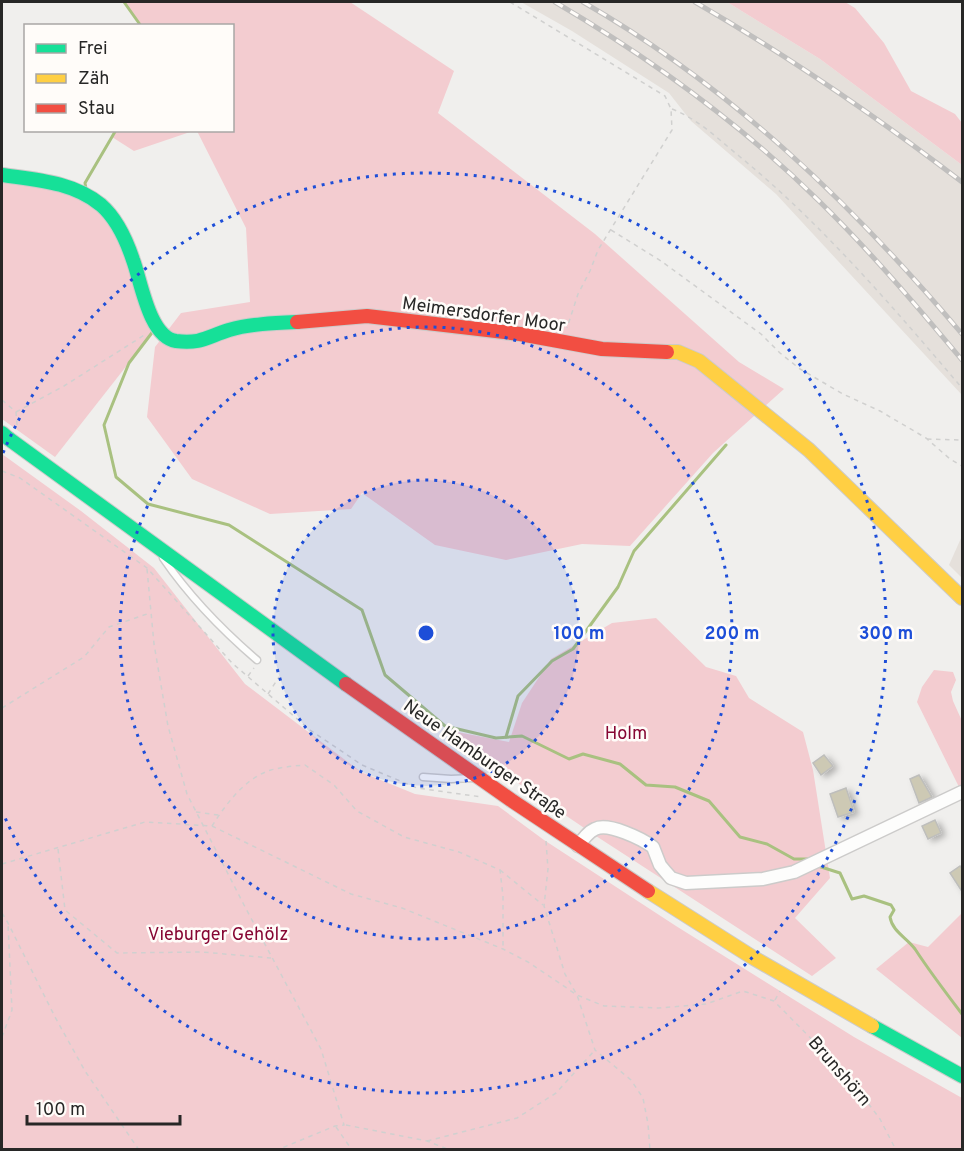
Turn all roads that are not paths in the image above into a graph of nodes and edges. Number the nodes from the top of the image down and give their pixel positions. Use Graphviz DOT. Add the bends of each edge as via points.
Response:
graph roads {
  1 [pos="2,175"];
  2 [pos="4,435"];
  3 [pos="154,545"];
  4 [pos="963,598"];
  5 [pos="258,661"];
  6 [pos="423,777"];
  7 [pos="478,778"];
  8 [pos="963,792"];
  9 [pos="578,846"];
  10 [pos="963,1076"];
  1 -- 4 [label="street, Meimersdorfer Moor" via="58,183 103,207 133,259 148,310 157,327 173,341 200,342 229,330 266,324 367,316 520,334 602,349 678,352 699,361 809,450"];
  2 -- 3 [label="street, Neue Hamburger Straße"];
  3 -- 5 [label="lane" via="179,582"];
  3 -- 7 [label="street, Neue Hamburger Straße"];
  6 -- 7 [label="lane"];
  7 -- 9 [label="street, Neue Hamburger Straße"];
  8 -- 9 [label="street" via="794,872 763,879 686,883 671,878 653,847 609,827 597,827"];
  9 -- 10 [label="street, Neue Hamburger Straße" via="795,982"];
}
